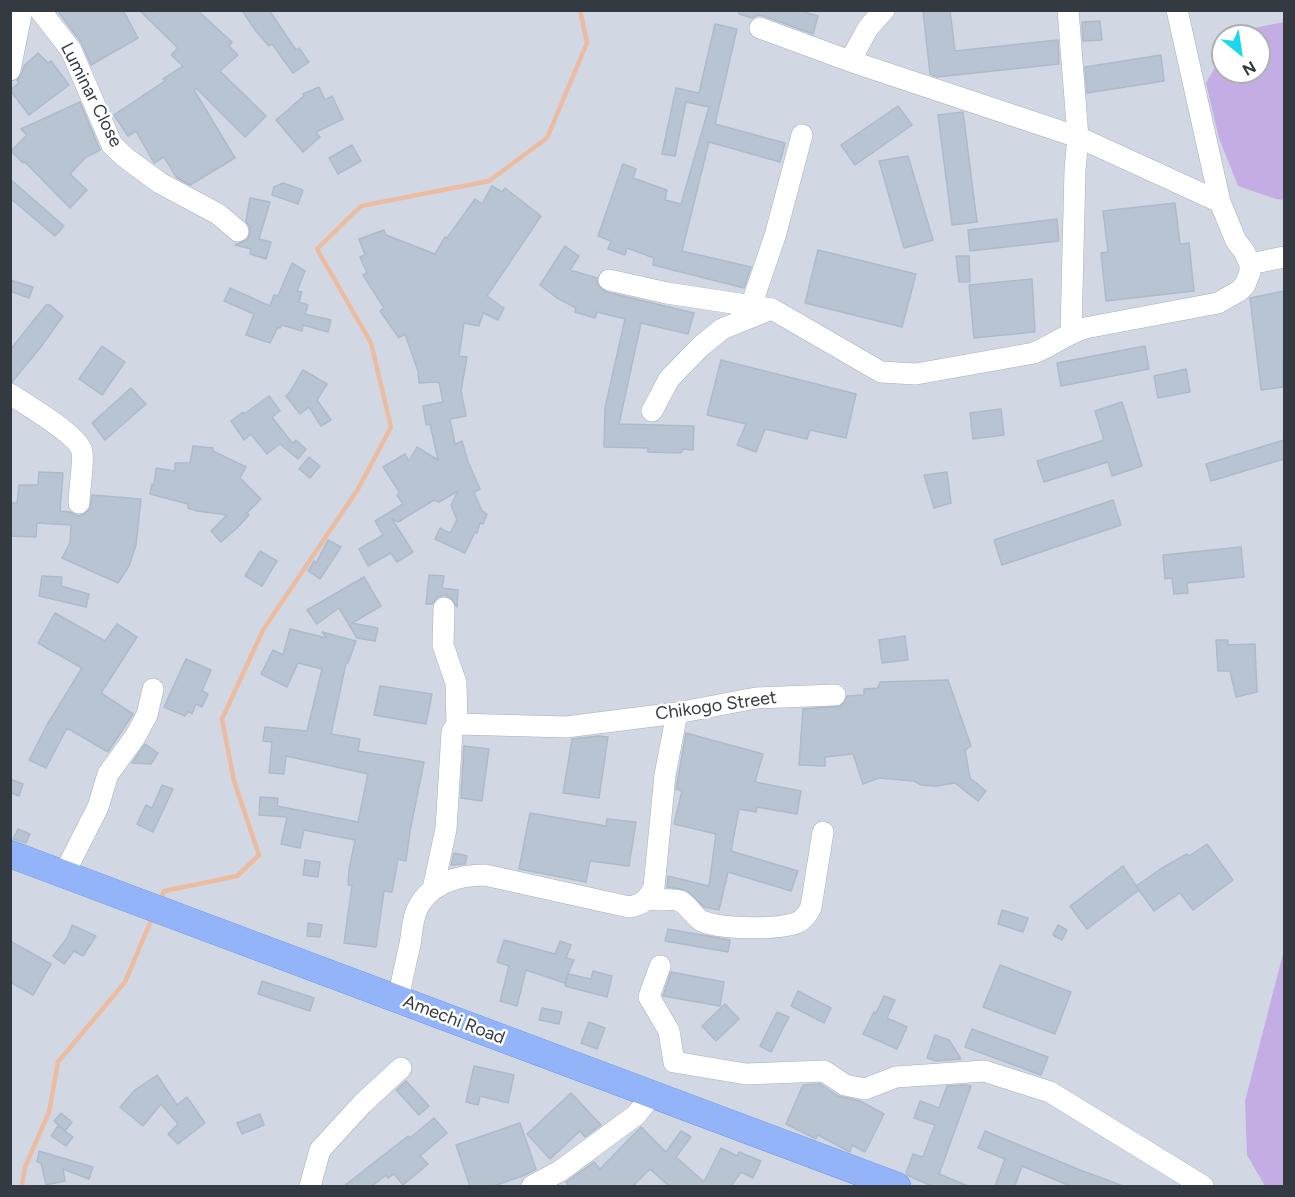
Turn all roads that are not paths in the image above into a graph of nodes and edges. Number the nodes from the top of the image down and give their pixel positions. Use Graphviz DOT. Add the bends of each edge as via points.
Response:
graph roads {
  1 [pos="22,10"];
  2 [pos="40,10"];
  3 [pos="884,10"];
  4 [pos="1068,10"];
  5 [pos="1177,10"];
  6 [pos="760,28"];
  7 [pos="850,61"];
  8 [pos="10,70"];
  9 [pos="802,135"];
  10 [pos="1078,137"];
  11 [pos="1220,202"];
  12 [pos="238,231"];
  13 [pos="1284,257"];
  14 [pos="1250,264"];
  15 [pos="609,280"];
  16 [pos="751,306"];
  17 [pos="772,309"];
  18 [pos="1071,332"];
  19 [pos="10,394"];
  20 [pos="652,411"];
  21 [pos="79,503"];
  22 [pos="444,608"];
  23 [pos="153,689"];
  24 [pos="835,695"];
  25 [pos="677,712"];
  26 [pos="457,724"];
  27 [pos="823,832"];
  28 [pos="10,854"];
  29 [pos="64,874"];
  30 [pos="433,889"];
  31 [pos="648,898"];
  32 [pos="660,966"];
  33 [pos="399,999"];
  34 [pos="401,1068"];
  35 [pos="652,1095"];
  36 [pos="310,1186"];
  37 [pos="532,1186"];
  38 [pos="897,1186"];
  39 [pos="1203,1186"];
  1 -- 8 [label="street"];
  2 -- 12 [label="street, Luminar Close" via="71,50 112,145 173,192 218,214"];
  3 -- 7 [label="street" via="868,28"];
  4 -- 10 [label="street"];
  5 -- 11 [label="street"];
  6 -- 7 [label="street"];
  7 -- 10 [label="street"];
  9 -- 16 [label="street"];
  10 -- 11 [label="street"];
  10 -- 18 [label="street"];
  11 -- 14 [label="street" via="1236,242"];
  13 -- 14 [label="street"];
  14 -- 18 [label="street" via="1245,285 1218,303"];
  15 -- 16 [label="street"];
  16 -- 17 [label="street"];
  17 -- 18 [label="street" via="881,372 907,375 1034,353"];
  17 -- 20 [label="street" via="722,329 700,347 669,379"];
  19 -- 21 [label="street" via="77,442 82,452"];
  22 -- 26 [label="street" via="443,645 456,683"];
  23 -- 29 [label="street" via="147,715 108,774 98,807"];
  24 -- 25 [label="street, Chikogo Street" via="756,698"];
  25 -- 26 [label="street, Chikogo Street" via="566,727"];
  25 -- 31 [label="street" via="665,775 654,887"];
  26 -- 30 [label="street" via="452,732 446,829"];
  27 -- 31 [label="street" via="811,906 808,914 797,922 720,926 697,919 682,902"];
  28 -- 29 [label="main road, Amechi Road"];
  29 -- 33 [label="main road, Amechi Road"];
  30 -- 31 [label="street" via="454,879 485,875 629,907"];
  30 -- 33 [label="street" via="421,902 414,919"];
  32 -- 39 [label="street" via="649,997 669,1030 674,1062 746,1074 824,1071 845,1085 866,1089 896,1077 984,1071 1050,1092"];
  33 -- 35 [label="main road, Amechi Road"];
  34 -- 36 [label="street" via="320,1150"];
  35 -- 37 [label="street" via="636,1115 560,1171"];
  35 -- 38 [label="main road, Amechi Road"];
}
